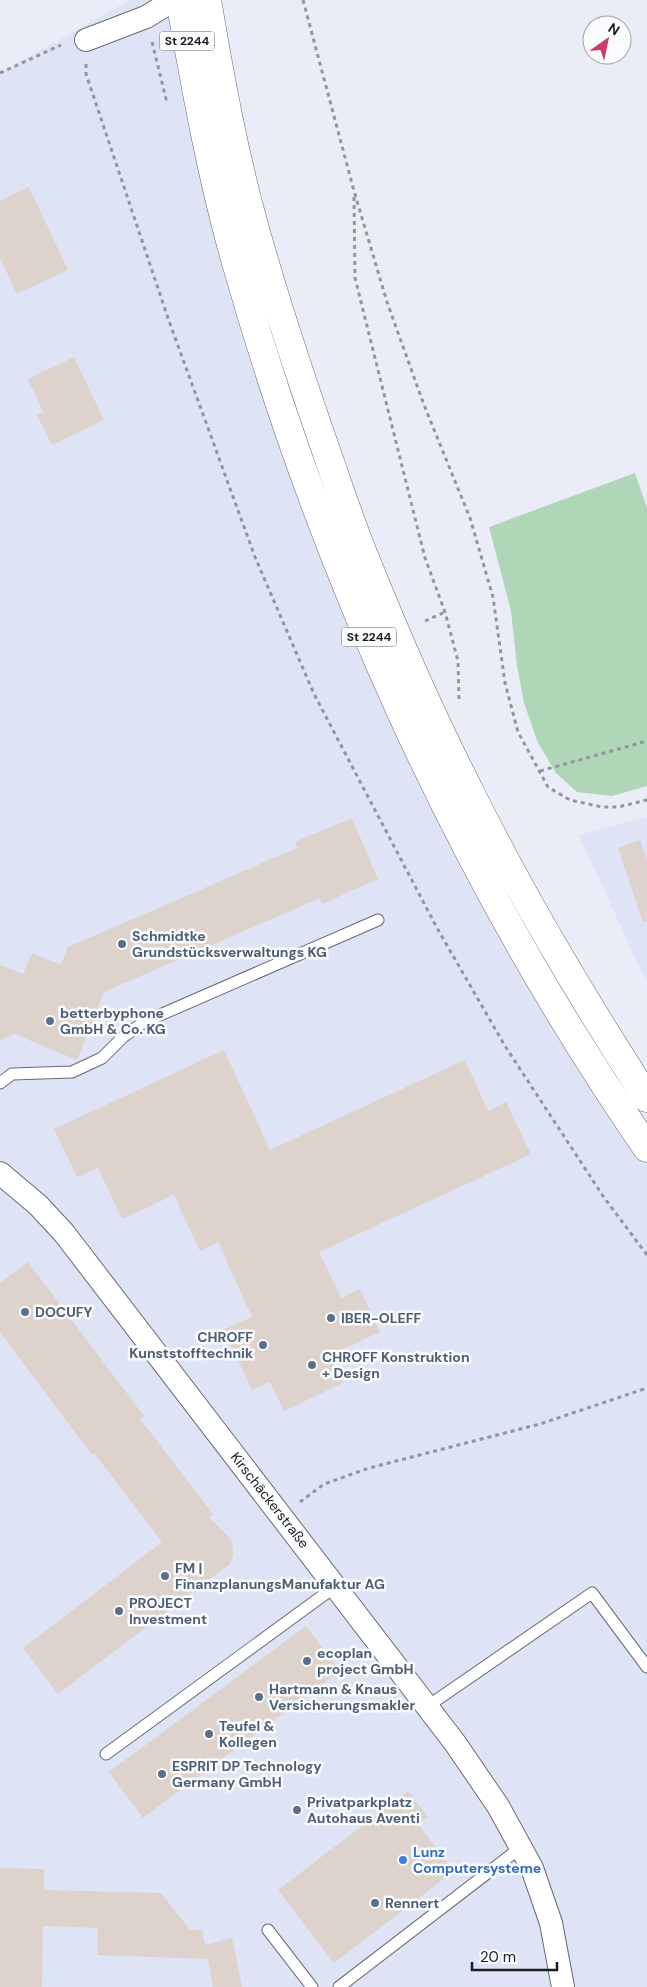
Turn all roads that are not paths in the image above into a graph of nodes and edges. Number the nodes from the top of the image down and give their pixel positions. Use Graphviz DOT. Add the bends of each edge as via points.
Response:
graph roads {
  1 [pos="174,0"];
  2 [pos="180,0"];
  3 [pos="207,0"];
  4 [pos="86,40"];
  5 [pos="378,920"];
  6 [pos="0,1083"];
  7 [pos="647,1098"];
  8 [pos="647,1148"];
  9 [pos="0,1173"];
  10 [pos="336,1586"];
  11 [pos="647,1667"];
  12 [pos="428,1706"];
  13 [pos="106,1754"];
  14 [pos="520,1848"];
  15 [pos="268,1930"];
  16 [pos="312,1987"];
  17 [pos="339,1987"];
  18 [pos="563,1987"];
  1 -- 4 [label="street" via="146,17"];
  2 -- 8 [label="main road, St 2244" via="194,82 233,251 285,420 344,579 450,814 586,1057"];
  3 -- 7 [label="main road, St 2244" via="235,150 258,238 304,390 366,561 481,815 562,962"];
  5 -- 6 [label="lane" via="144,1022 102,1058 72,1072 12,1074"];
  9 -- 10 [label="street, Kirschäckerstraße" via="38,1205 64,1233"];
  10 -- 12 [label="street, Kirschäckerstraße"];
  10 -- 13 [label="lane"];
  11 -- 12 [label="lane" via="592,1593"];
  12 -- 14 [label="street, Kirschäckerstraße" via="498,1806"];
  14 -- 17 [label="lane"];
  14 -- 18 [label="street, Kirschäckerstraße" via="532,1868 551,1923"];
  15 -- 16 [label="lane"];
}
